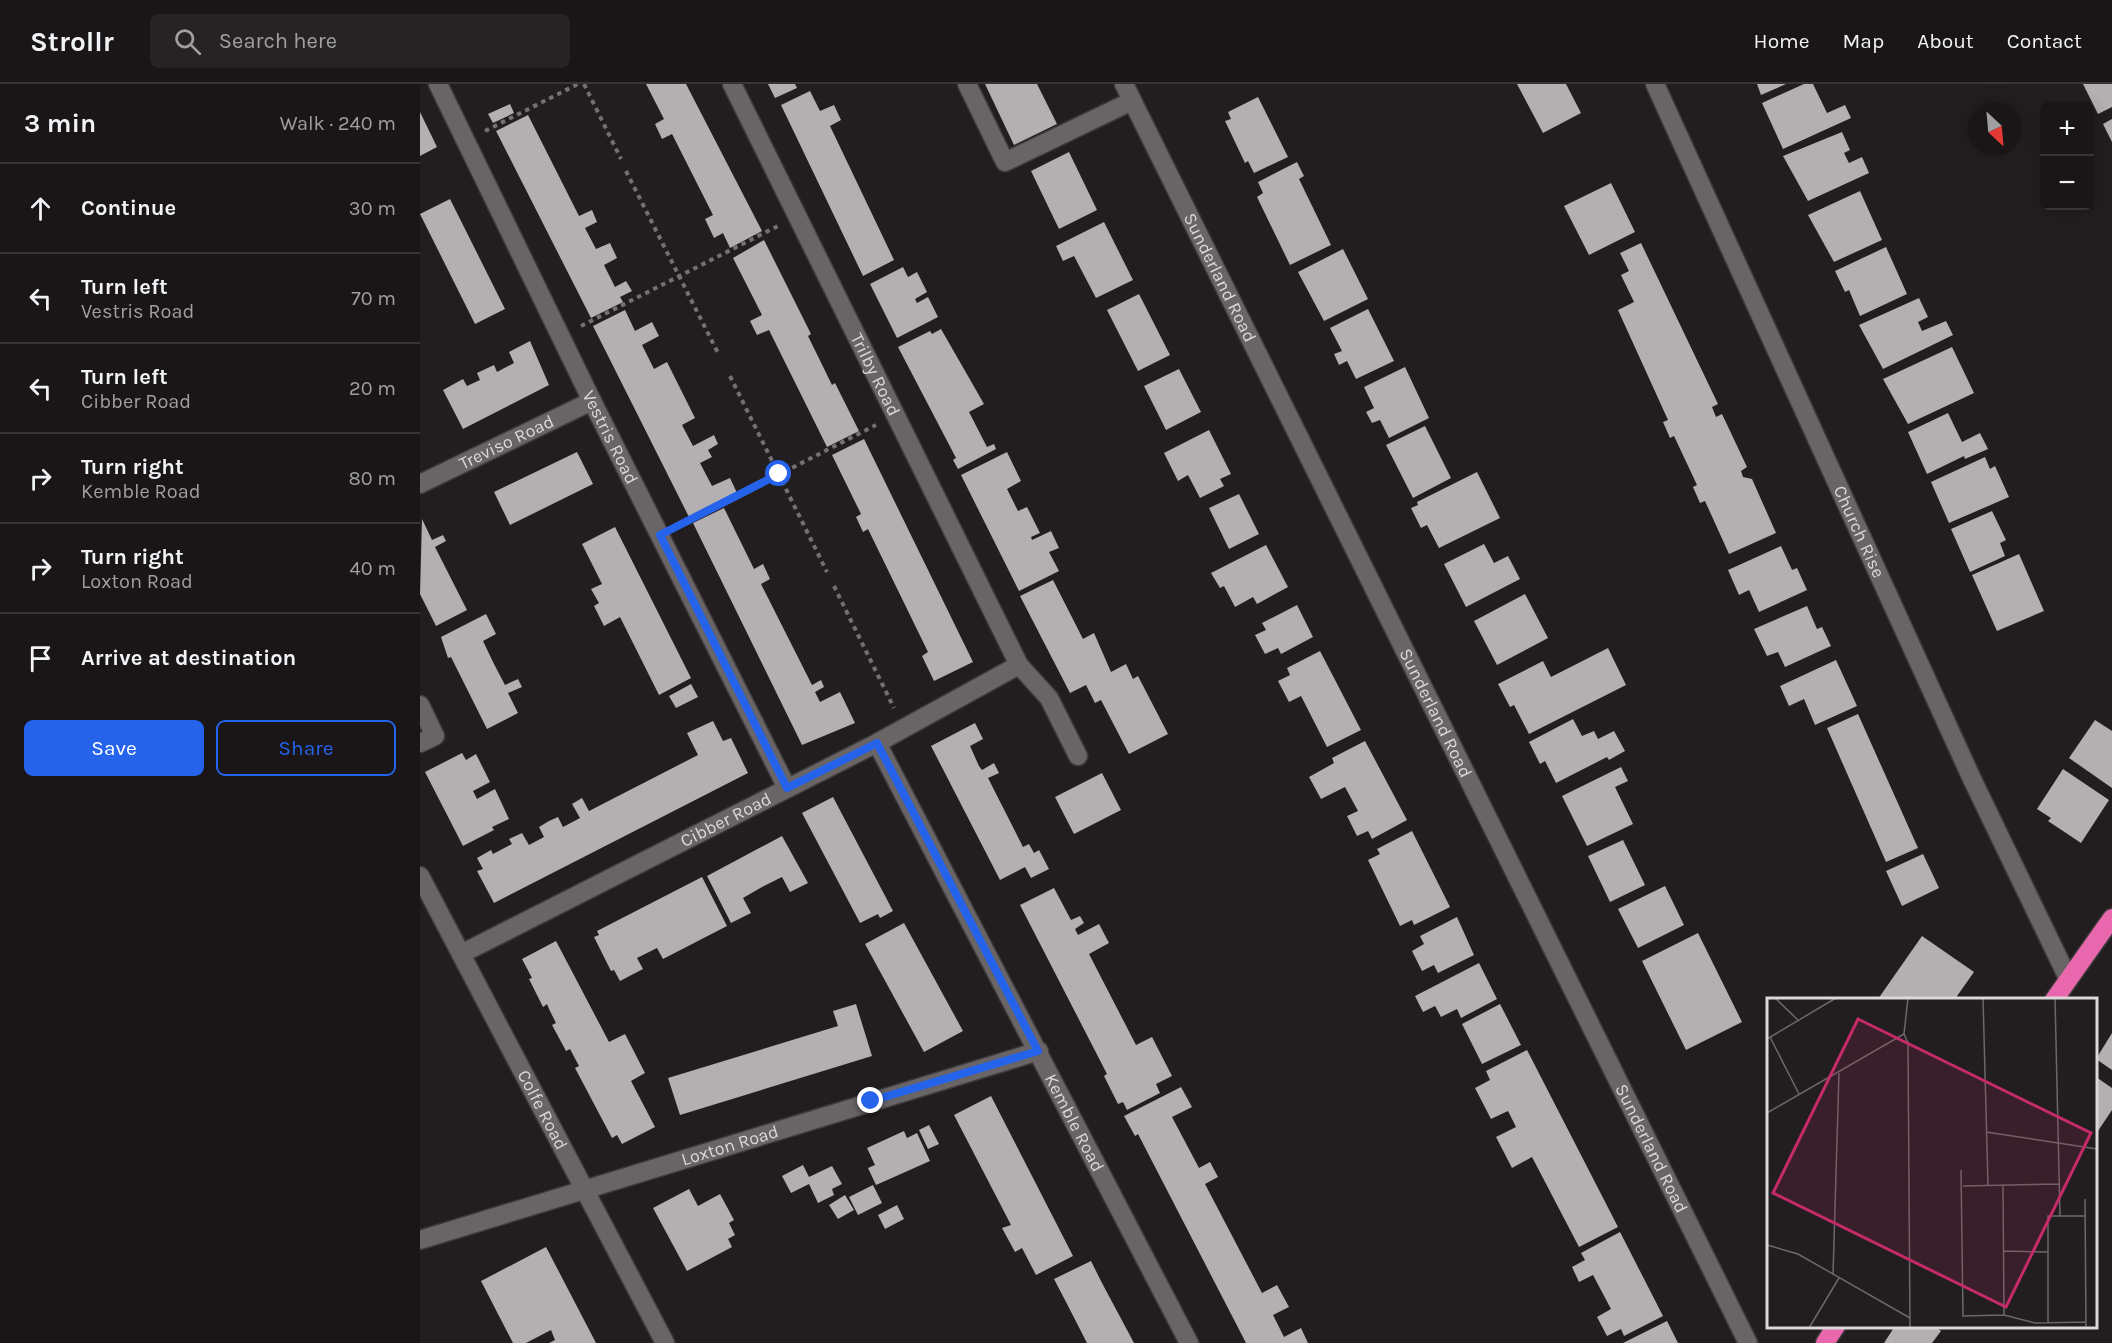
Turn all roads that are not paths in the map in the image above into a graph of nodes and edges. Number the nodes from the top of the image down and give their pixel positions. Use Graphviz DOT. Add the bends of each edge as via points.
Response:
graph roads {
  1 [pos="438,84"];
  2 [pos="732,84"];
  3 [pos="968,84"];
  4 [pos="1124,84"];
  5 [pos="1655,84"];
  6 [pos="1132,101"];
  7 [pos="592,401"];
  8 [pos="420,484"];
  9 [pos="1019,665"];
  10 [pos="420,705"];
  11 [pos="420,743"];
  12 [pos="877,743"];
  13 [pos="1078,756"];
  14 [pos="787,788"];
  15 [pos="420,876"];
  16 [pos="2112,918"];
  17 [pos="461,954"];
  18 [pos="2068,978"];
  19 [pos="2055,998"];
  20 [pos="1038,1051"];
  21 [pos="585,1189"];
  22 [pos="420,1240"];
  23 [pos="1835,1328"];
  24 [pos="665,1343"];
  25 [pos="1188,1343"];
  26 [pos="1748,1343"];
  27 [pos="1825,1343"];
  1 -- 7 [label="street, Vestris Road"];
  2 -- 9 [label="street, Trilby Road"];
  3 -- 6 [label="street" via="1005,162"];
  4 -- 6 [label="street, Sunderland Road"];
  5 -- 18 [label="street, Church Rise" via="1972,778"];
  6 -- 26 [label="street, Sunderland Road"];
  7 -- 8 [label="street, Treviso Road"];
  7 -- 14 [label="street, Vestris Road"];
  9 -- 12 [label="street, Cibber Road"];
  9 -- 13 [label="street, Trilby Road" via="1049,698"];
  10 -- 11 [label="street" via="435,736"];
  12 -- 14 [label="street, Cibber Road"];
  12 -- 20 [label="street, Kemble Road"];
  14 -- 17 [label="street, Cibber Road"];
  15 -- 17 [label="street, Colfe Road"];
  16 -- 18 [label="highway"];
  17 -- 21 [label="street, Colfe Road"];
  18 -- 19 [label="highway"];
  20 -- 21 [label="street, Loxton Road"];
  20 -- 25 [label="street, Kemble Road"];
  21 -- 22 [label="street, Loxton Road"];
  21 -- 24 [label="street, Colfe Road"];
  23 -- 27 [label="highway"];
}
